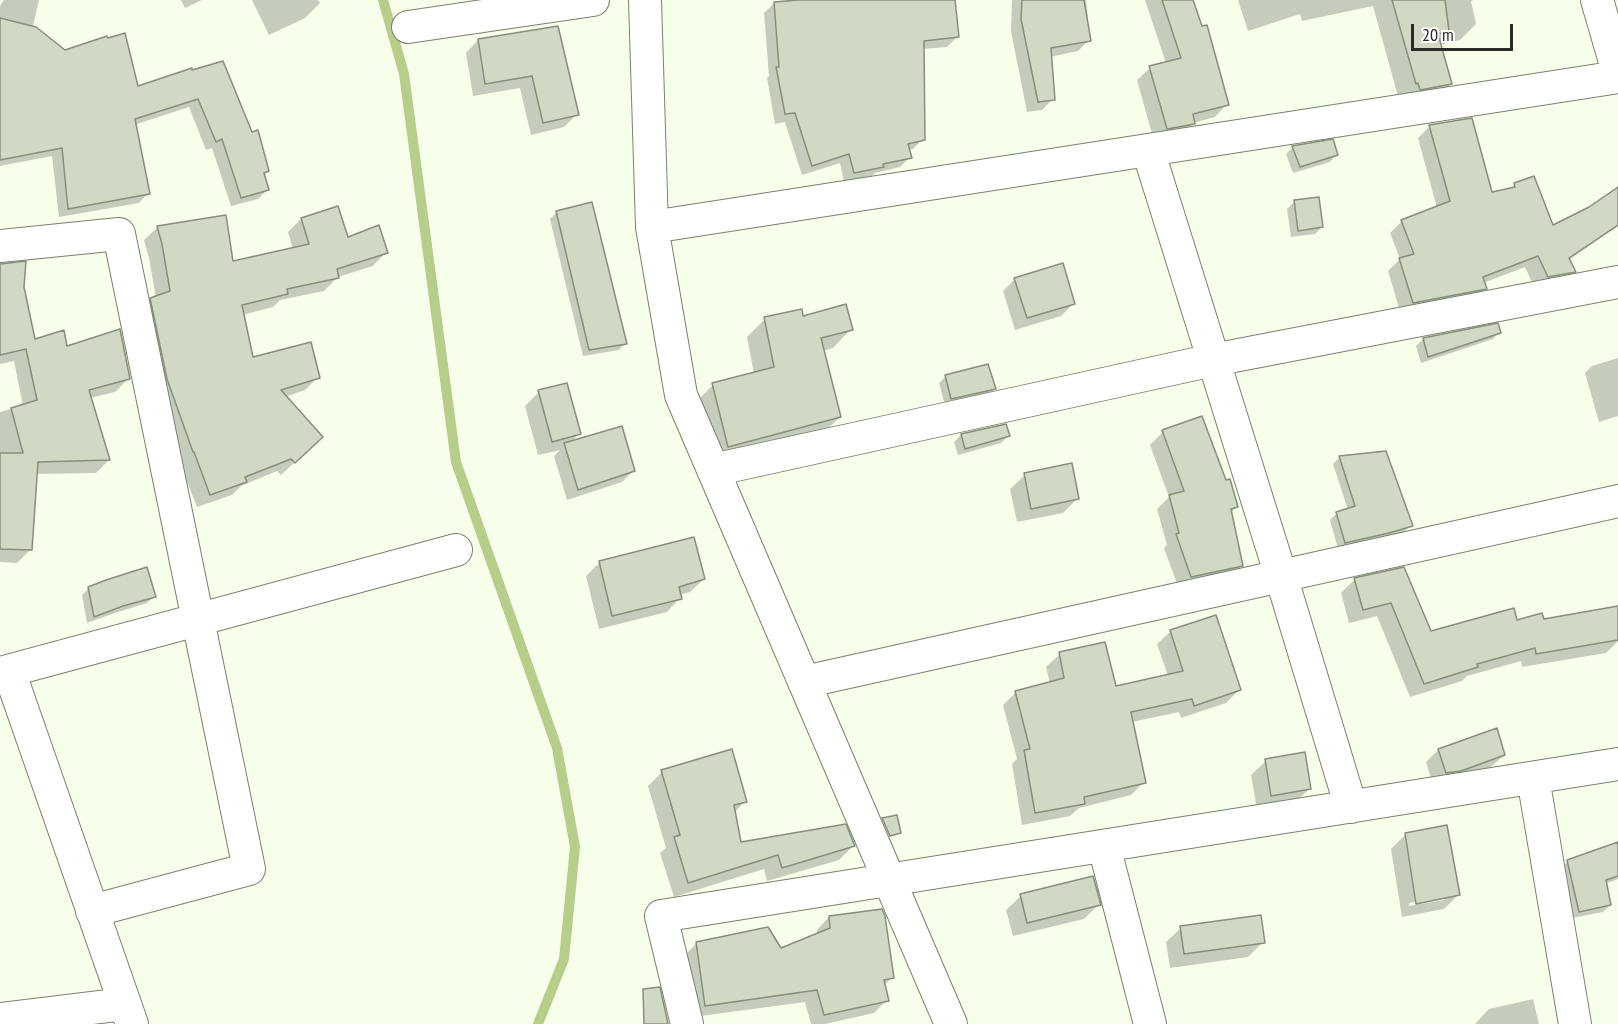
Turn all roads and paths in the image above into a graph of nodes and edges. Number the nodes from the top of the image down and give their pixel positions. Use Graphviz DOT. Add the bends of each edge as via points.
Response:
graph roads {
  1 [pos="593,0"];
  2 [pos="645,0"];
  3 [pos="1597,0"];
  4 [pos="408,27"];
  5 [pos="1618,72"];
  6 [pos="1618,77"];
  7 [pos="1148,150"];
  8 [pos="652,227"];
  9 [pos="0,246"];
  10 [pos="1618,282"];
  11 [pos="1213,360"];
  12 [pos="712,470"];
  13 [pos="1618,501"];
  14 [pos="456,550"];
  15 [pos="1281,576"];
  16 [pos="198,620"];
  17 [pos="4,672"];
  18 [pos="804,682"];
  19 [pos="1618,764"];
  20 [pos="1533,778"];
  21 [pos="1351,807"];
  22 [pos="1104,846"];
  23 [pos="889,880"];
  24 [pos="92,911"];
  25 [pos="128,1014"];
  26 [pos="0,1019"];
  27 [pos="687,1024"];
  28 [pos="951,1024"];
  29 [pos="1150,1024"];
  30 [pos="1575,1024"];
  1 -- 4 [label="street"];
  2 -- 8 [label="street"];
  3 -- 5 [label="street"];
  6 -- 7 [label="street"];
  7 -- 8 [label="street"];
  7 -- 11 [label="street"];
  8 -- 12 [label="street" via="681,395"];
  9 -- 16 [label="street" via="119,234"];
  10 -- 11 [label="street"];
  11 -- 12 [label="street"];
  11 -- 15 [label="street"];
  12 -- 18 [label="street"];
  13 -- 15 [label="street"];
  14 -- 16 [label="street"];
  15 -- 18 [label="street"];
  15 -- 21 [label="street"];
  16 -- 17 [label="street"];
  16 -- 24 [label="street" via="249,869"];
  17 -- 24 [label="street"];
  18 -- 23 [label="street"];
  19 -- 20 [label="street"];
  20 -- 21 [label="street"];
  20 -- 30 [label="street"];
  21 -- 22 [label="street"];
  22 -- 23 [label="street"];
  22 -- 29 [label="street"];
  23 -- 27 [label="street" via="661,916"];
  23 -- 28 [label="street"];
  24 -- 25 [label="street"];
  25 -- 26 [label="street"];
}
